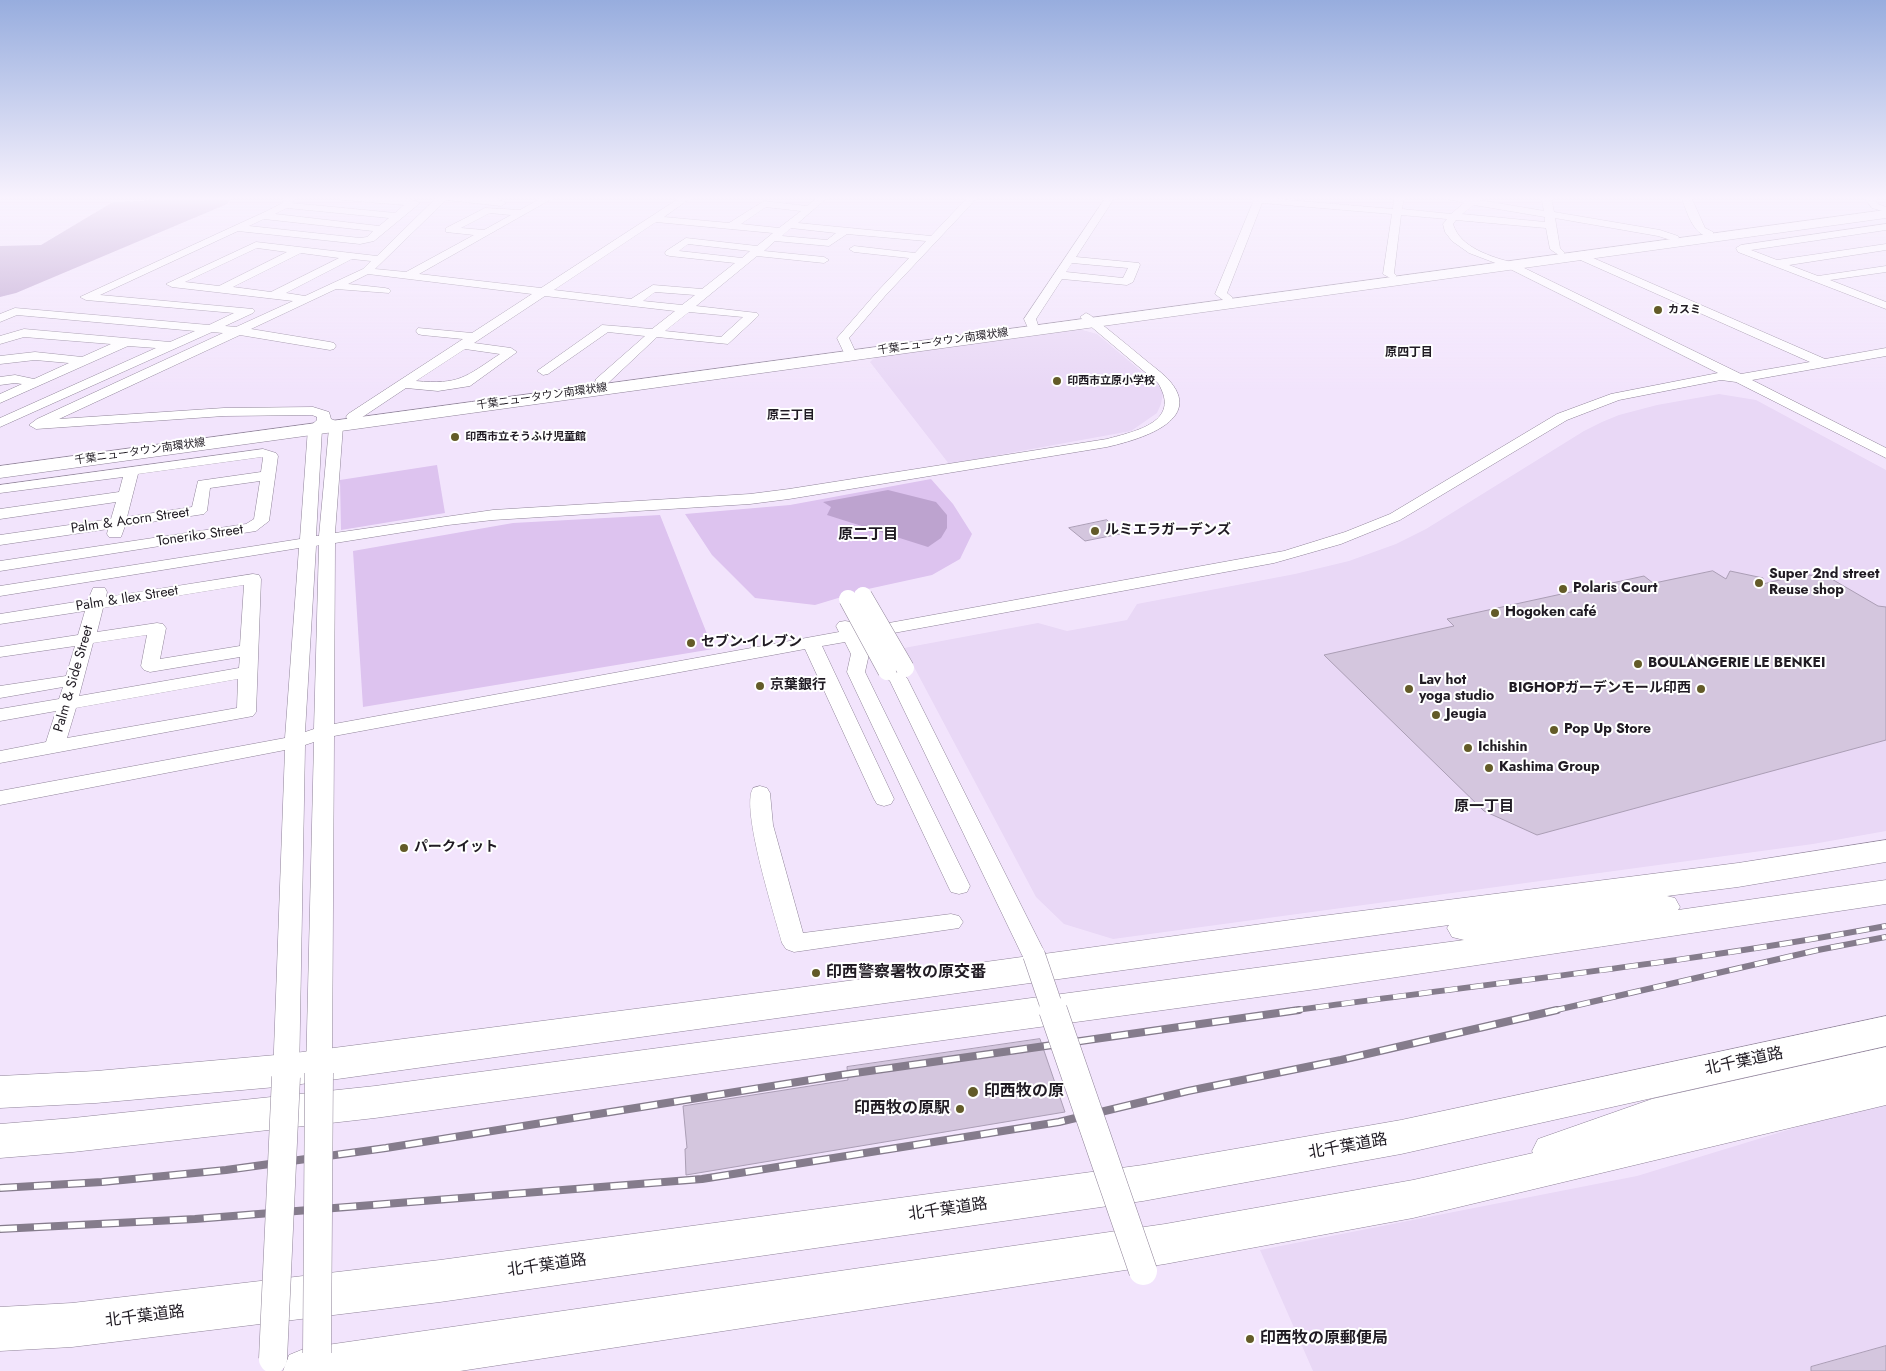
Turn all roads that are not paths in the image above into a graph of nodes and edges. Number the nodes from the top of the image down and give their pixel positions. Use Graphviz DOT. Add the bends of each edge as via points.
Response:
graph roads {
  1 [pos="165,261"];
  2 [pos="222,261"];
  3 [pos="277,261"];
  4 [pos="340,261"];
  5 [pos="376,261"];
  6 [pos="435,261"];
  7 [pos="588,261"];
  8 [pos="744,261"];
  9 [pos="913,261"];
  10 [pos="1068,261"];
  11 [pos="1080,261"];
  12 [pos="1235,261"];
  13 [pos="1390,261"];
  14 [pos="1494,261"];
  15 [pos="1521,261"];
  16 [pos="1537,261"];
  17 [pos="1591,261"];
  18 [pos="1771,261"];
  19 [pos="1789,261"];
  20 [pos="1776,263"];
  21 [pos="1502,265"];
  22 [pos="1886,269"];
  23 [pos="367,271"];
  24 [pos="1059,275"];
  25 [pos="408,276"];
  26 [pos="1392,276"];
  27 [pos="1817,279"];
  28 [pos="335,286"];
  29 [pos="219,290"];
  30 [pos="385,292"];
  31 [pos="541,292"];
  32 [pos="1886,292"];
  33 [pos="704,293"];
  34 [pos="272,296"];
  35 [pos="1860,296"];
  36 [pos="310,297"];
  37 [pos="339,298"];
  38 [pos="1227,298"];
  39 [pos="77,301"];
  40 [pos="633,303"];
  41 [pos="162,304"];
  42 [pos="1886,306"];
  43 [pos="686,308"];
  44 [pos="50,314"];
  45 [pos="0,318"];
  46 [pos="1089,319"];
  47 [pos="131,321"];
  48 [pos="1032,325"];
  49 [pos="213,328"];
  50 [pos="238,331"];
  51 [pos="422,331"];
  52 [pos="655,333"];
  53 [pos="473,337"];
  54 [pos="0,340"];
  55 [pos="126,342"];
  56 [pos="462,345"];
  57 [pos="174,346"];
  58 [pos="330,346"];
  59 [pos="849,352"];
  60 [pos="1886,352"];
  61 [pos="0,360"];
  62 [pos="84,362"];
  63 [pos="1824,363"];
  64 [pos="544,371"];
  65 [pos="1732,379"];
  66 [pos="0,380"];
  67 [pos="602,382"];
  68 [pos="35,383"];
  69 [pos="402,384"];
  70 [pos="0,399"];
  71 [pos="0,404"];
  72 [pos="33,409"];
  73 [pos="0,423"];
  74 [pos="332,423"];
  75 [pos="1886,454"];
  76 [pos="1886,462"];
  77 [pos="0,465"];
  78 [pos="132,471"];
  79 [pos="0,472"];
  80 [pos="268,475"];
  81 [pos="0,490"];
  82 [pos="125,496"];
  83 [pos="0,514"];
  84 [pos="118,523"];
  85 [pos="0,540"];
  86 [pos="317,542"];
  87 [pos="111,549"];
  88 [pos="0,566"];
  89 [pos="103,578"];
  90 [pos="0,591"];
  91 [pos="856,597"];
  92 [pos="96,603"];
  93 [pos="0,619"];
  94 [pos="850,636"];
  95 [pos="86,638"];
  96 [pos="813,648"];
  97 [pos="249,650"];
  98 [pos="0,652"];
  99 [pos="248,672"];
  100 [pos="74,680"];
  101 [pos="0,692"];
  102 [pos="67,703"];
  103 [pos="0,715"];
  104 [pos="324,737"];
  105 [pos="295,742"];
  106 [pos="55,747"];
  107 [pos="0,757"];
  108 [pos="760,793"];
  109 [pos="0,798"];
  110 [pos="884,799"];
  111 [pos="1886,851"];
  112 [pos="959,886"];
  113 [pos="1886,892"];
  114 [pos="1838,901"];
  115 [pos="951,922"];
  116 [pos="1298,932"];
  117 [pos="1886,1030"];
  118 [pos="1886,1062"];
  119 [pos="303,1071"];
  120 [pos="1886,1089"];
  121 [pos="0,1092"];
  122 [pos="0,1140"];
  123 [pos="1413,1199"];
  124 [pos="1143,1271"];
  125 [pos="0,1329"];
  126 [pos="300,1366"];
  1 -- 39 [label="street"];
  2 -- 29 [label="street" via="172,284"];
  3 -- 29 [label="street"];
  4 -- 34 [label="street"];
  5 -- 23 [label="street"];
  6 -- 25 [label="street"];
  7 -- 31 [label="street"];
  8 -- 33 [label="street"];
  9 -- 59 [label="street" via="843,338"];
  10 -- 24 [label="street"];
  11 -- 24 [label="street" via="1135,266 1127,282"];
  12 -- 38 [label="street" via="1222,294"];
  13 -- 26 [label="street" via="1388,274"];
  14 -- 21 [label="street"];
  15 -- 21 [label="main road, 千葉ニュータウン南環状線"];
  16 -- 21 [label="main road, 千葉ニュータウン南環状線"];
  17 -- 63 [label="street"];
  18 -- 20 [label="street"];
  19 -- 20 [label="street"];
  20 -- 27 [label="street"];
  21 -- 26 [label="main road, 千葉ニュータウン南環状線"];
  21 -- 46 [label="main road, 千葉ニュータウン南環状線"];
  21 -- 65 [label="street"];
  21 -- 65 [label="street"];
  22 -- 27 [label="street"];
  23 -- 25 [label="street"];
  23 -- 28 [label="street"];
  24 -- 48 [label="street" via="1030,318"];
  25 -- 31 [label="street"];
  26 -- 38 [label="main road, 千葉ニュータウン南環状線"];
  27 -- 35 [label="street"];
  28 -- 30 [label="street"];
  28 -- 36 [label="street"];
  29 -- 34 [label="street"];
  31 -- 40 [label="street"];
  31 -- 53 [label="street"];
  32 -- 35 [label="street"];
  33 -- 40 [label="street" via="653,288"];
  33 -- 43 [label="street"];
  34 -- 36 [label="street"];
  35 -- 42 [label="street"];
  36 -- 37 [label="street"];
  36 -- 50 [label="street"];
  38 -- 46 [label="main road, 千葉ニュータウン南環状線"];
  39 -- 41 [label="street"];
  39 -- 44 [label="street"];
  40 -- 43 [label="street"];
  41 -- 47 [label="street"];
  41 -- 49 [label="street" via="250,311"];
  43 -- 52 [label="street"];
  43 -- 52 [label="street" via="753,315 724,341"];
  44 -- 45 [label="street" via="15,311"];
  44 -- 47 [label="street"];
  46 -- 48 [label="main road, 千葉ニュータウン南環状線"];
  46 -- 59 [label="main road, 千葉ニュータウン南環状線"];
  46 -- 86 [label="street" via="1172,391 1171,412 1161,423 1139,435 1107,443 779,495 493,515"];
  47 -- 49 [label="street"];
  48 -- 59 [label="main road, 千葉ニュータウン南環状線"];
  49 -- 50 [label="street"];
  49 -- 57 [label="street"];
  50 -- 58 [label="street"];
  50 -- 74 [label="street" via="36,425 224,412 303,411 324,415"];
  51 -- 53 [label="street"];
  52 -- 64 [label="street" via="606,328"];
  52 -- 67 [label="street"];
  53 -- 56 [label="street"];
  54 -- 55 [label="street" via="24,333"];
  55 -- 57 [label="street"];
  55 -- 62 [label="street"];
  56 -- 69 [label="street"];
  56 -- 69 [label="street" via="511,352 465,383 438,387"];
  57 -- 72 [label="street"];
  59 -- 67 [label="main road, 千葉ニュータウン南環状線"];
  59 -- 74 [label="main road, 千葉ニュータウン南環状線"];
  60 -- 63 [label="street"];
  61 -- 62 [label="street" via="35,356"];
  62 -- 68 [label="street"];
  63 -- 65 [label="street"];
  65 -- 75 [label="street"];
  65 -- 76 [label="street"];
  65 -- 94 [label="street" via="1634,402 1574,422 1409,523 1331,553 1274,567"];
  66 -- 68 [label="street"];
  67 -- 74 [label="main road, 千葉ニュータウン南環状線"];
  68 -- 70 [label="street"];
  69 -- 74 [label="street"];
  71 -- 72 [label="street"];
  72 -- 73 [label="street"];
  74 -- 77 [label="main road, 千葉ニュータウン南環状線"];
  74 -- 79 [label="main road, 千葉ニュータウン南環状線"];
  74 -- 86 [label="street"];
  78 -- 80 [label="street, Toneriko Street" via="263,454 271,456"];
  78 -- 81 [label="street"];
  78 -- 82 [label="street, Palm & Side Street"];
  80 -- 84 [label="street, Palm & Acorn Street" via="203,484 198,511"];
  80 -- 87 [label="street, Toneriko Street" via="261,521 250,528"];
  82 -- 83 [label="street, Palm & Acorn Street"];
  82 -- 84 [label="street, Palm & Side Street"];
  84 -- 85 [label="street, Palm & Acorn Street"];
  84 -- 87 [label="street, Palm & Side Street"];
  86 -- 89 [label="street"];
  86 -- 104 [label="street"];
  86 -- 105 [label="street"];
  87 -- 88 [label="street, Toneriko Street"];
  87 -- 89 [label="street, Palm & Side Street"];
  89 -- 90 [label="street"];
  89 -- 92 [label="street, Palm & Side Street"];
  91 -- 124 [label="street, bridge" via="897,672 1034,955"];
  92 -- 93 [label="street, Palm & Ilex Street"];
  92 -- 95 [label="street, Palm & Side Street"];
  92 -- 97 [label="street, Palm & Ilex Street" via="254,579"];
  94 -- 96 [label="street"];
  94 -- 112 [label="street" via="860,654 856,672"];
  95 -- 97 [label="street" via="158,628 150,666"];
  95 -- 98 [label="street"];
  95 -- 100 [label="street, Palm & Side Street"];
  96 -- 104 [label="street"];
  96 -- 110 [label="street"];
  97 -- 99 [label="street"];
  99 -- 102 [label="street"];
  99 -- 106 [label="street" via="246,712"];
  100 -- 101 [label="street"];
  100 -- 102 [label="street, Palm & Side Street"];
  102 -- 103 [label="street"];
  102 -- 106 [label="street, Palm & Side Street"];
  104 -- 105 [label="street"];
  104 -- 119 [label="street"];
  105 -- 109 [label="street"];
  105 -- 119 [label="street"];
  106 -- 107 [label="street"];
  108 -- 115 [label="street" via="762,824 794,943"];
  111 -- 116 [label="highway" via="1738,875"];
  113 -- 114 [label="highway"];
  114 -- 116 [label="highway" via="1756,897 1504,925 1362,936"];
  114 -- 122 [label="highway" via="395,1100 73,1136"];
  116 -- 119 [label="highway"];
  117 -- 125 [label="highway, 北千葉道路" via="1401,1137 1143,1183 431,1282 72,1325"];
  118 -- 123 [label="highway" via="1652,1116"];
  119 -- 121 [label="highway"];
  119 -- 126 [label="street, bridge"];
  119 -- 126 [label="street, bridge"];
  120 -- 123 [label="highway"];
  123 -- 126 [label="highway" via="1165,1244"];
}
